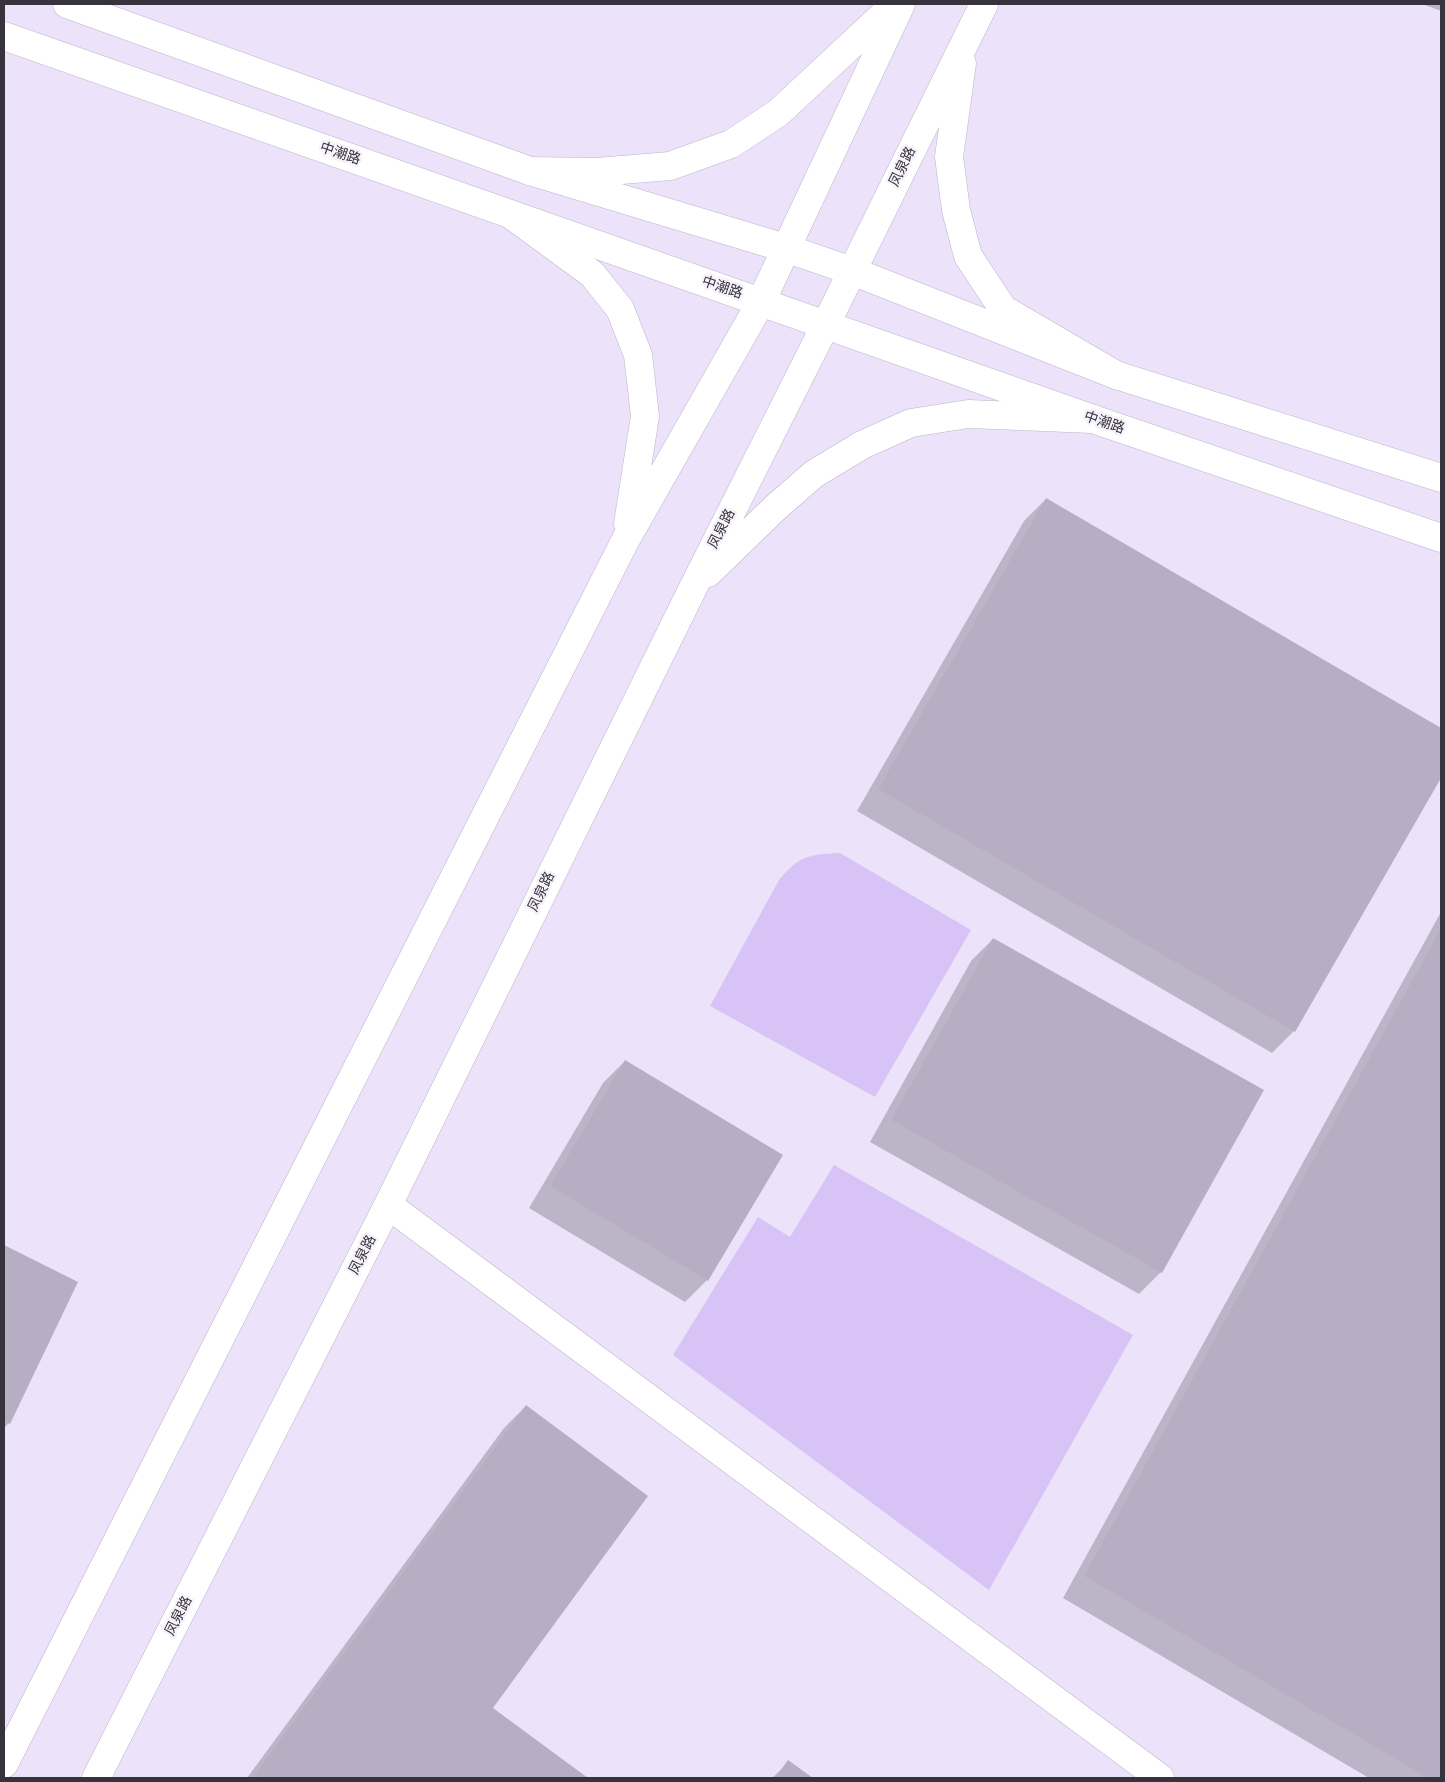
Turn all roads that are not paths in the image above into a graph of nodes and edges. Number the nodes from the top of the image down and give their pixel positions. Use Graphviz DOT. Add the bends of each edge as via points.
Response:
graph roads {
  1 [pos="67,4"];
  2 [pos="895,4"];
  3 [pos="901,4"];
  4 [pos="984,4"];
  5 [pos="4,36"];
  6 [pos="966,38"];
  7 [pos="530,171"];
  8 [pos="510,214"];
  9 [pos="785,248"];
  10 [pos="852,271"];
  11 [pos="760,302"];
  12 [pos="826,324"];
  13 [pos="1116,375"];
  14 [pos="1093,419"];
  15 [pos="1441,478"];
  16 [pos="1441,538"];
  17 [pos="626,539"];
  18 [pos="693,588"];
  19 [pos="388,1205"];
  20 [pos="4,1764"];
  21 [pos="96,1778"];
  22 [pos="1160,1778"];
  1 -- 7 [label="main road"];
  2 -- 7 [label="main road" via="778,113 731,144 670,166 597,172"];
  3 -- 9 [label="main road"];
  4 -- 6 [label="main road, 凤泉路"];
  5 -- 8 [label="main road, 中潮路"];
  6 -- 10 [label="main road, 凤泉路"];
  6 -- 13 [label="main road" via="949,157 956,210 968,256 1003,309"];
  7 -- 9 [label="main road"];
  8 -- 11 [label="main road, 中潮路"];
  8 -- 17 [label="main road" via="592,274 620,309 638,355 645,416"];
  9 -- 10 [label="main road"];
  9 -- 11 [label="main road"];
  10 -- 12 [label="main road, 凤泉路"];
  10 -- 13 [label="main road"];
  11 -- 12 [label="main road, 中潮路"];
  11 -- 17 [label="main road"];
  12 -- 14 [label="main road, 中潮路"];
  12 -- 18 [label="main road, 凤泉路"];
  13 -- 15 [label="main road"];
  14 -- 16 [label="main road, 中潮路"];
  14 -- 18 [label="main road" via="968,414 911,423 862,445 814,474 774,508"];
  17 -- 20 [label="main road"];
  18 -- 19 [label="main road, 凤泉路"];
  19 -- 21 [label="main road, 凤泉路"];
  19 -- 22 [label="main road"];
}
